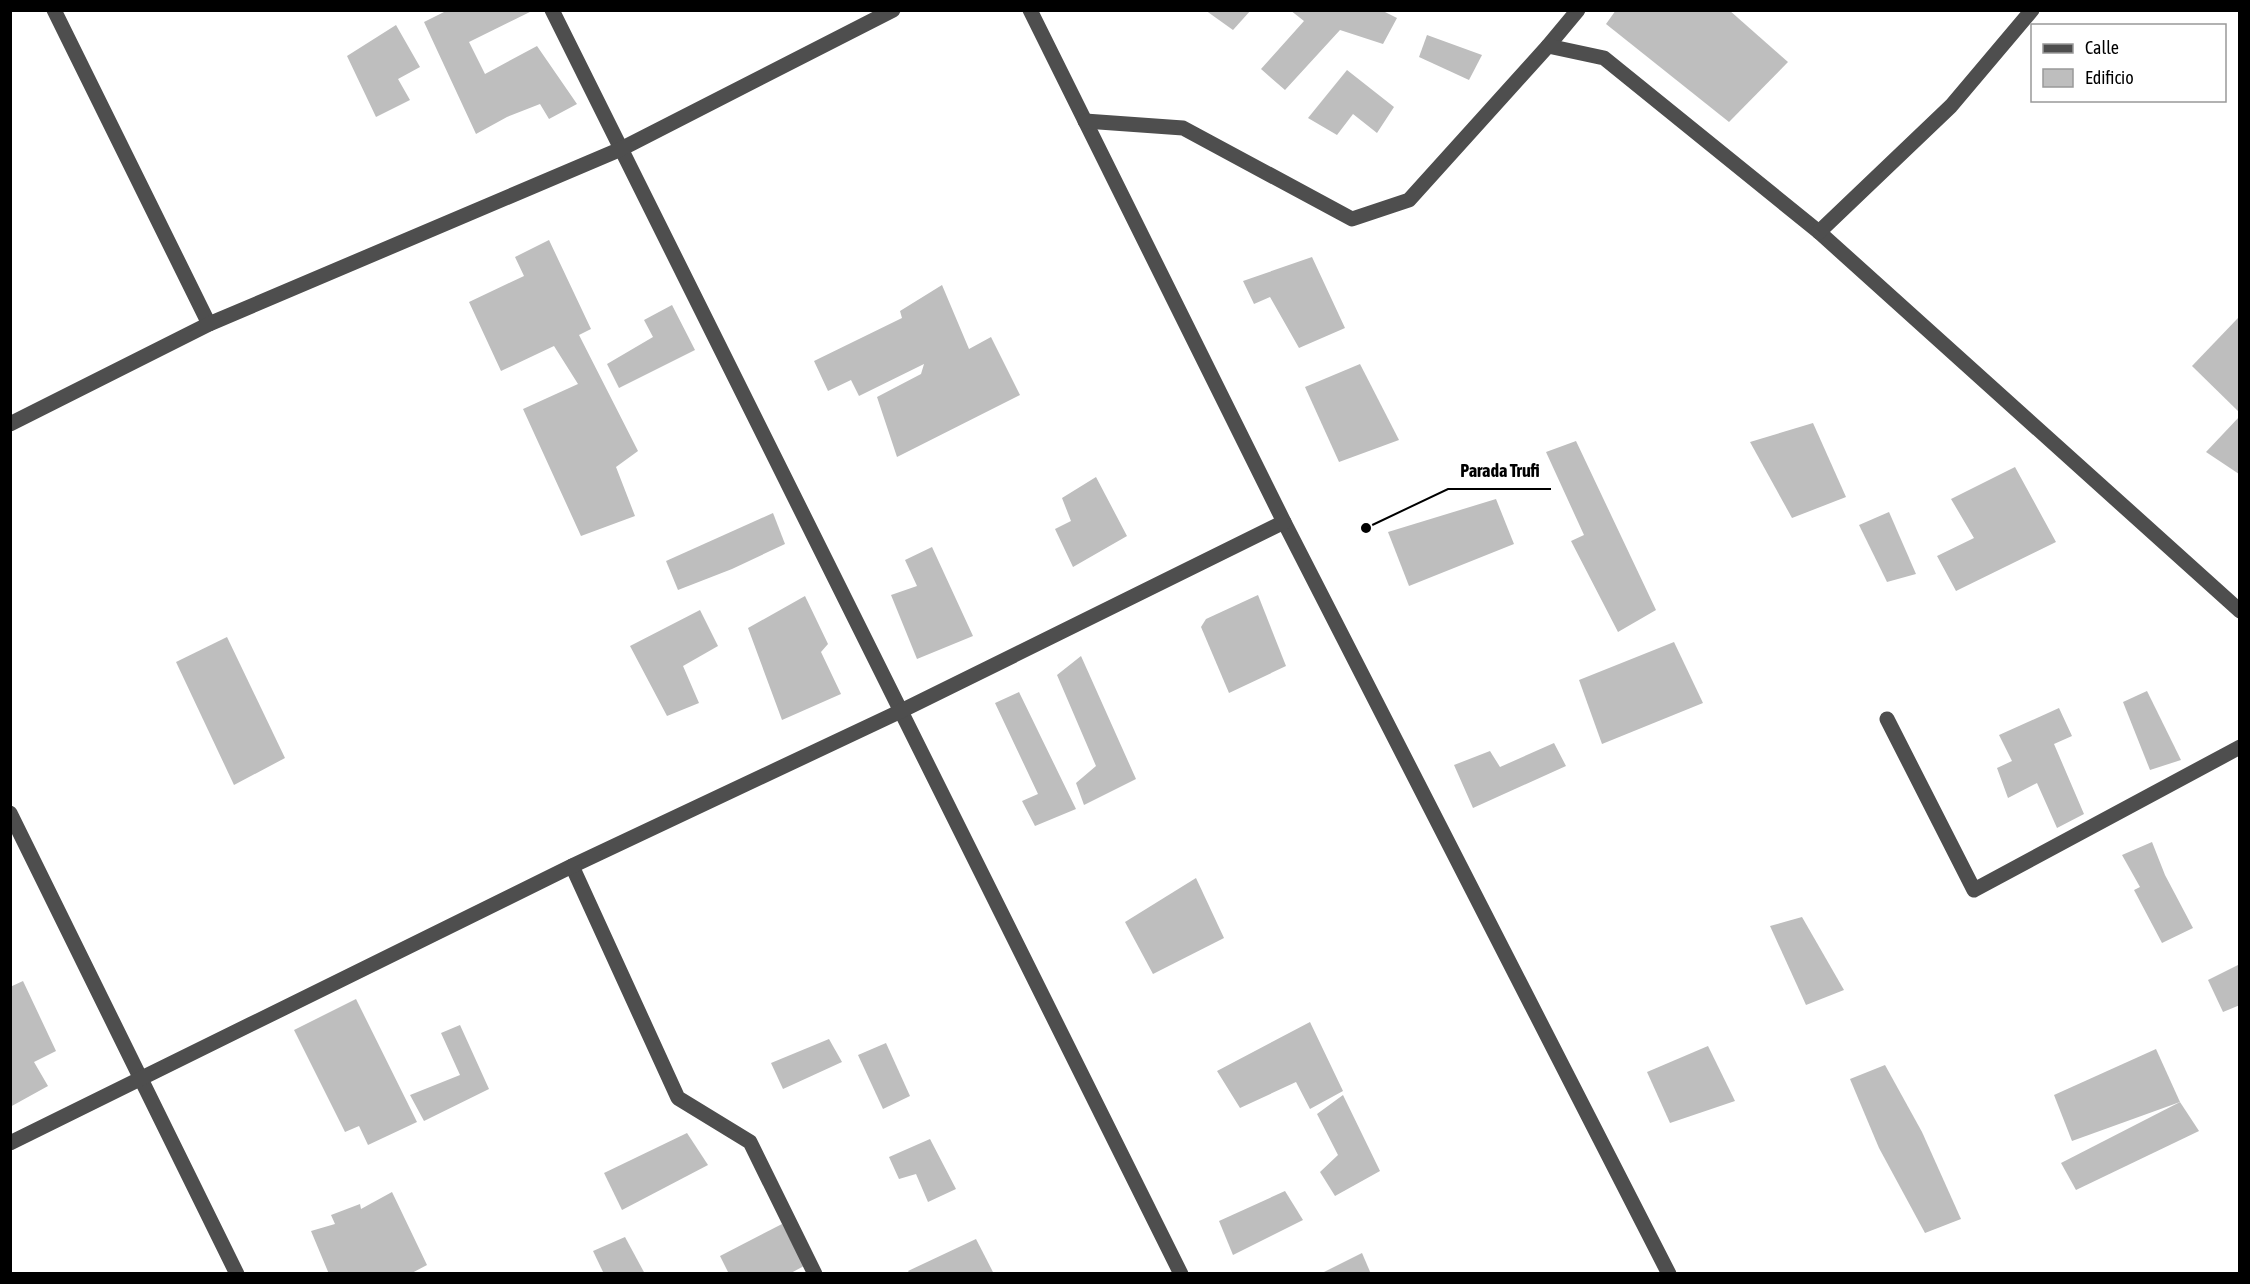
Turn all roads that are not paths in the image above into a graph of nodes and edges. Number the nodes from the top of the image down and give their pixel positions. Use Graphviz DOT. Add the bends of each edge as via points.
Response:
graph roads {
  1 [pos="54,10"];
  2 [pos="552,10"];
  3 [pos="893,10"];
  4 [pos="1030,10"];
  5 [pos="1578,10"];
  6 [pos="2032,10"];
  7 [pos="1548,46"];
  8 [pos="1086,121"];
  9 [pos="621,149"];
  10 [pos="1819,232"];
  11 [pos="208,324"];
  12 [pos="10,424"];
  13 [pos="1284,522"];
  14 [pos="2240,611"];
  15 [pos="901,711"];
  16 [pos="1887,719"];
  17 [pos="2240,747"];
  18 [pos="10,813"];
  19 [pos="572,866"];
  20 [pos="142,1081"];
  21 [pos="10,1143"];
  22 [pos="237,1274"];
  23 [pos="815,1274"];
  24 [pos="1181,1274"];
  25 [pos="1669,1274"];
  1 -- 11 [label="street"];
  2 -- 9 [label="street"];
  3 -- 9 [label="street"];
  4 -- 8 [label="street"];
  5 -- 7 [label="street"];
  6 -- 10 [label="street" via="1951,106"];
  7 -- 8 [label="street" via="1409,200 1352,219 1183,128"];
  7 -- 10 [label="street" via="1604,58"];
  8 -- 13 [label="street"];
  9 -- 11 [label="street"];
  9 -- 15 [label="street"];
  10 -- 14 [label="street"];
  11 -- 12 [label="street"];
  13 -- 15 [label="street"];
  13 -- 25 [label="street"];
  15 -- 19 [label="street"];
  15 -- 24 [label="street"];
  16 -- 17 [label="street" via="1974,890"];
  18 -- 20 [label="street"];
  19 -- 20 [label="street"];
  19 -- 23 [label="street" via="678,1098 750,1142"];
  20 -- 21 [label="street"];
  20 -- 22 [label="street"];
}
